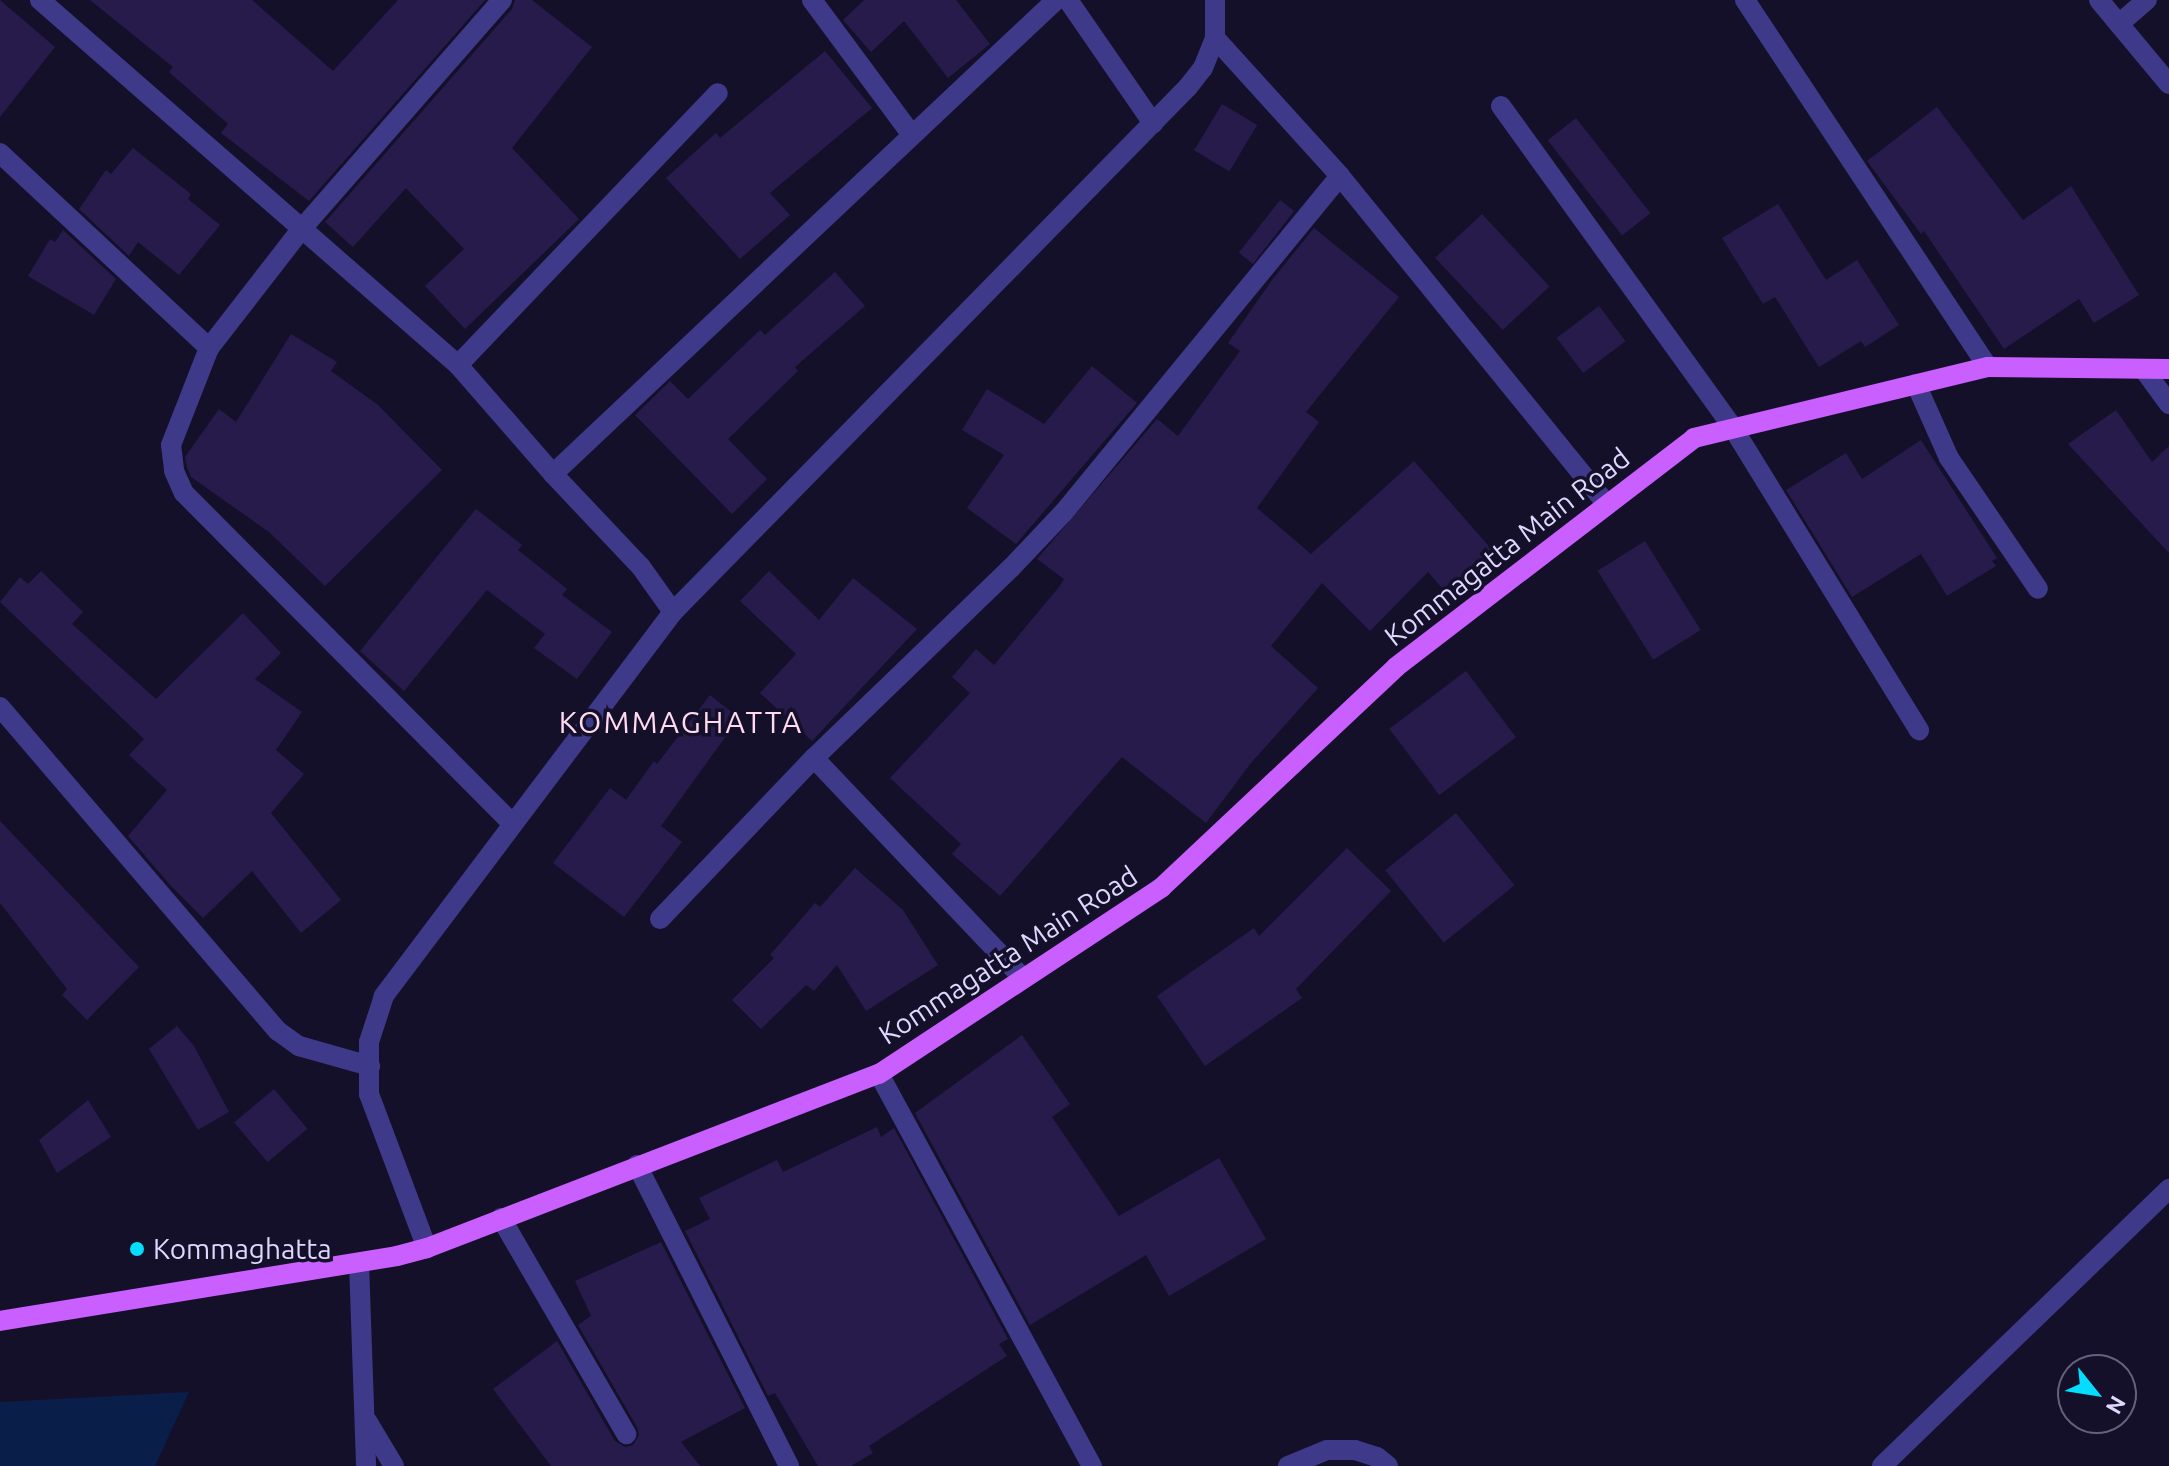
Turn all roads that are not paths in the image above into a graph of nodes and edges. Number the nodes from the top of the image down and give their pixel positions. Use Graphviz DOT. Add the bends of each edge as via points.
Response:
graph roads {
  1 [pos="40,0"];
  2 [pos="502,0"];
  3 [pos="812,0"];
  4 [pos="1056,0"];
  5 [pos="1068,0"];
  6 [pos="1215,0"];
  7 [pos="1745,0"];
  8 [pos="2099,0"];
  9 [pos="2147,0"];
  10 [pos="2119,24"];
  11 [pos="1215,38"];
  12 [pos="2169,84"];
  13 [pos="718,93"];
  14 [pos="1501,106"];
  15 [pos="1153,123"];
  16 [pos="911,134"];
  17 [pos="0,153"];
  18 [pos="1340,176"];
  19 [pos="303,227"];
  20 [pos="209,348"];
  21 [pos="458,365"];
  22 [pos="1988,367"];
  23 [pos="2169,369"];
  24 [pos="2145,371"];
  25 [pos="1916,384"];
  26 [pos="2169,404"];
  27 [pos="1733,428"];
  28 [pos="553,474"];
  29 [pos="1607,504"];
  30 [pos="2038,589"];
  31 [pos="673,612"];
  32 [pos="0,707"];
  33 [pos="1919,730"];
  34 [pos="814,758"];
  35 [pos="512,823"];
  36 [pos="660,919"];
  37 [pos="1023,978"];
  38 [pos="370,1066"];
  39 [pos="879,1074"];
  40 [pos="637,1165"];
  41 [pos="2169,1189"];
  42 [pos="501,1218"];
  43 [pos="427,1248"];
  44 [pos="359,1263"];
  45 [pos="0,1321"];
  46 [pos="367,1421"];
  47 [pos="626,1434"];
  48 [pos="366,1466"];
  49 [pos="394,1466"];
  50 [pos="789,1466"];
  51 [pos="1092,1466"];
  52 [pos="1288,1466"];
  53 [pos="1388,1466"];
  54 [pos="1882,1466"];
  1 -- 19 [label="street"];
  2 -- 19 [label="street"];
  3 -- 16 [label="street"];
  4 -- 16 [label="street"];
  5 -- 15 [label="street"];
  6 -- 11 [label="street"];
  7 -- 22 [label="street"];
  8 -- 10 [label="street"];
  9 -- 10 [label="street"];
  10 -- 12 [label="street"];
  11 -- 15 [label="street" via="1203,68"];
  11 -- 18 [label="street"];
  13 -- 21 [label="street"];
  14 -- 27 [label="street"];
  15 -- 31 [label="street"];
  16 -- 28 [label="street"];
  17 -- 20 [label="street"];
  18 -- 29 [label="street"];
  18 -- 34 [label="street" via="1064,512"];
  19 -- 20 [label="street"];
  19 -- 21 [label="street"];
  20 -- 35 [label="street" via="171,445 184,493"];
  21 -- 28 [label="street"];
  22 -- 24 [label="main road, Kommagatta Main Road"];
  22 -- 25 [label="main road, Kommagatta Main Road"];
  23 -- 24 [label="main road, Kommagatta Main Road"];
  24 -- 26 [label="street"];
  25 -- 27 [label="main road, Kommagatta Main Road"];
  25 -- 30 [label="street" via="1949,458"];
  27 -- 29 [label="main road, Kommagatta Main Road" via="1694,438"];
  27 -- 33 [label="street"];
  28 -- 31 [label="street" via="641,567"];
  29 -- 37 [label="main road, Kommagatta Main Road" via="1396,667 1161,888"];
  31 -- 35 [label="street"];
  32 -- 38 [label="street" via="278,1031 299,1046"];
  34 -- 36 [label="street"];
  34 -- 37 [label="street"];
  35 -- 38 [label="street" via="384,996 369,1042"];
  37 -- 39 [label="main road, Kommagatta Main Road"];
  38 -- 43 [label="street" via="369,1094"];
  39 -- 40 [label="main road, Kommagatta Main Road"];
  39 -- 51 [label="street"];
  40 -- 42 [label="main road, Kommagatta Main Road"];
  40 -- 50 [label="street"];
  41 -- 54 [label="street"];
  42 -- 43 [label="main road, Kommagatta Main Road"];
  42 -- 47 [label="street"];
  43 -- 44 [label="main road, Kommagatta Main Road"];
  44 -- 45 [label="main road, Kommagatta Main Road"];
  44 -- 46 [label="street"];
  46 -- 48 [label="street"];
  46 -- 49 [label="street"];
  52 -- 53 [label="street" via="1327,1450 1355,1450"];
}
